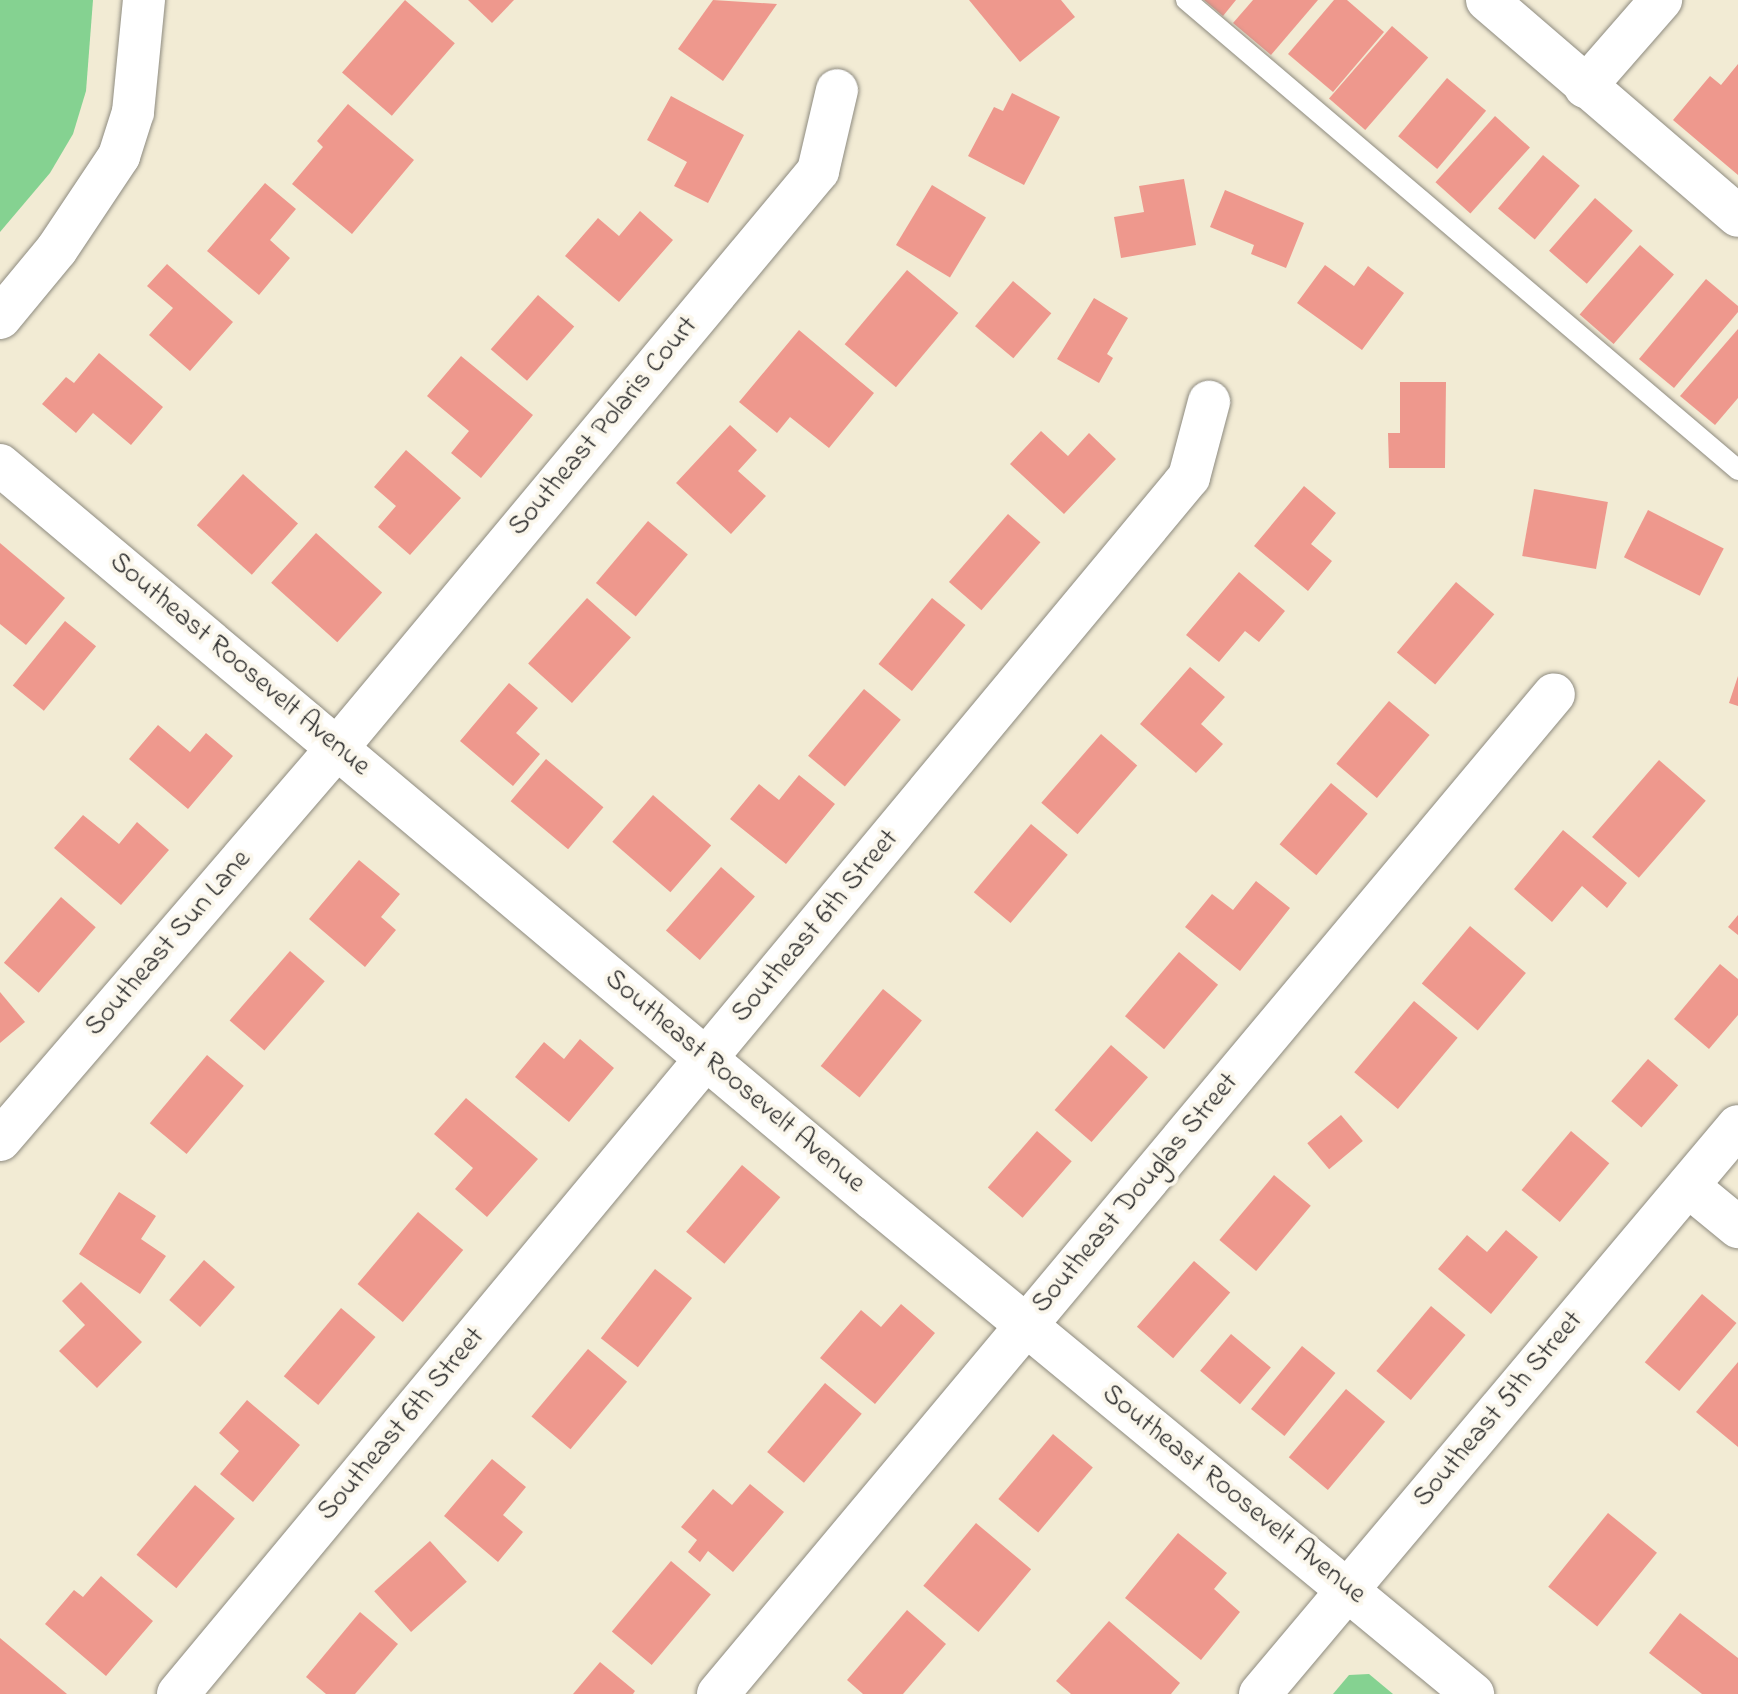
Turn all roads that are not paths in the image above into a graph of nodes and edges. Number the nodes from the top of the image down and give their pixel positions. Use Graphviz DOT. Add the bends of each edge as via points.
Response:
graph roads {
  1 [pos="144,0"];
  2 [pos="1186,0"];
  3 [pos="1487,0"];
  4 [pos="1661,0"];
  5 [pos="1585,87"];
  6 [pos="837,90"];
  7 [pos="1738,216"];
  8 [pos="0,318"];
  9 [pos="1209,402"];
  10 [pos="0,465"];
  11 [pos="1738,470"];
  12 [pos="1554,694"];
  13 [pos="338,747"];
  14 [pos="706,1059"];
  15 [pos="1738,1126"];
  16 [pos="0,1140"];
  17 [pos="1688,1186"];
  18 [pos="1738,1227"];
  19 [pos="1025,1326"];
  20 [pos="1349,1589"];
  21 [pos="178,1694"];
  22 [pos="718,1694"];
  23 [pos="1260,1694"];
  24 [pos="1473,1694"];
  1 -- 8 [label="street" via="133,112 119,156 57,249"];
  2 -- 11 [label="lane"];
  3 -- 5 [label="street"];
  4 -- 5 [label="street"];
  5 -- 7 [label="street"];
  6 -- 13 [label="street, Southeast Polaris Court" via="818,171"];
  9 -- 14 [label="street, Southeast 6th Street" via="1189,477"];
  10 -- 13 [label="street, Southeast Roosevelt Avenue"];
  12 -- 19 [label="street, Southeast Douglas Street"];
  13 -- 14 [label="street, Southeast Roosevelt Avenue"];
  13 -- 16 [label="street, Southeast Sun Lane"];
  14 -- 19 [label="street, Southeast Roosevelt Avenue"];
  14 -- 21 [label="street, Southeast 6th Street"];
  15 -- 17 [label="street, Southeast 5th Street"];
  17 -- 18 [label="street"];
  17 -- 20 [label="street, Southeast 5th Street"];
  19 -- 20 [label="street, Southeast Roosevelt Avenue"];
  19 -- 22 [label="street, Southeast Douglas Street"];
  20 -- 23 [label="street, Southeast 5th Street"];
  20 -- 24 [label="street, Southeast Roosevelt Avenue"];
}
